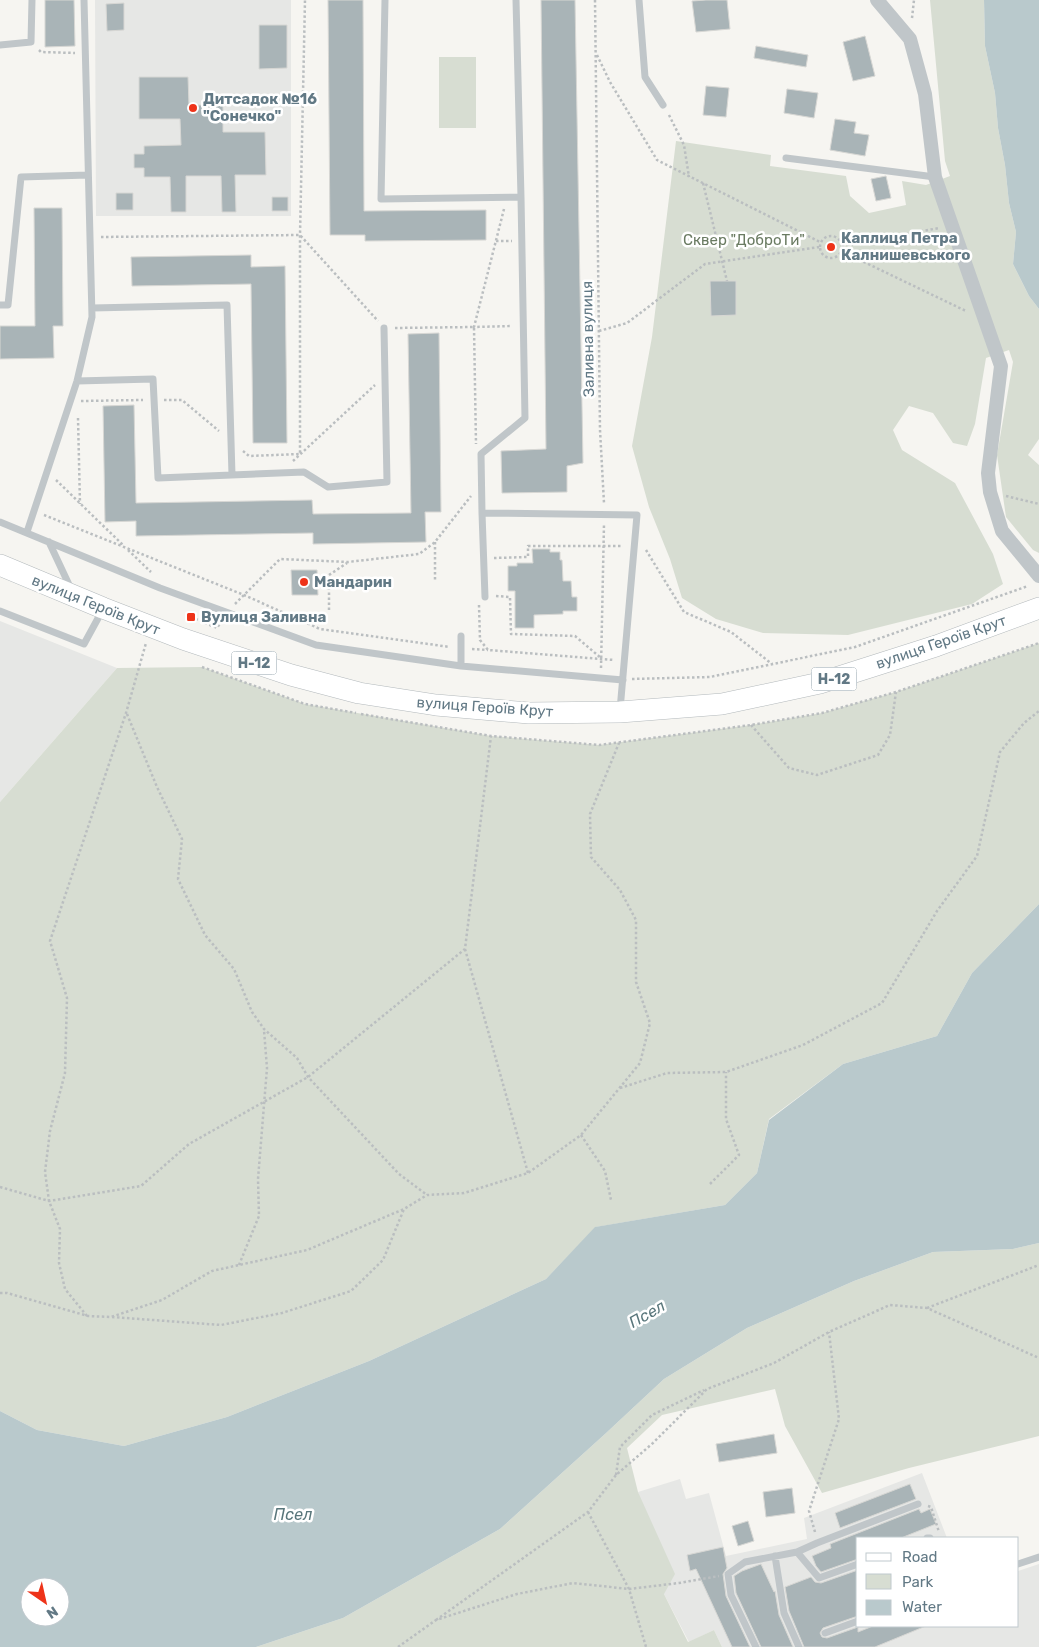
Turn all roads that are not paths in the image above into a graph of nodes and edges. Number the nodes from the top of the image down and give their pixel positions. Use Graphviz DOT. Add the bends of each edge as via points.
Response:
graph roads {
  1 [pos="32,0"];
  2 [pos="84,0"];
  3 [pos="385,0"];
  4 [pos="516,0"];
  5 [pos="639,0"];
  6 [pos="877,0"];
  7 [pos="0,45"];
  8 [pos="664,105"];
  9 [pos="786,158"];
  10 [pos="88,175"];
  11 [pos="935,177"];
  12 [pos="521,197"];
  13 [pos="0,305"];
  14 [pos="92,308"];
  15 [pos="384,328"];
  16 [pos="77,381"];
  17 [pos="232,475"];
  18 [pos="482,513"];
  19 [pos="0,522"];
  20 [pos="27,532"];
  21 [pos="49,542"];
  22 [pos="0,565"];
  23 [pos="1034,581"];
  24 [pos="74,596"];
  25 [pos="485,597"];
  26 [pos="103,608"];
  27 [pos="1039,608"];
  28 [pos="0,611"];
  29 [pos="460,636"];
  30 [pos="461,666"];
  31 [pos="623,680"];
  32 [pos="620,712"];
  33 [pos="918,1504"];
  34 [pos="796,1552"];
  35 [pos="775,1556"];
  36 [pos="1039,1557"];
  37 [pos="1019,1564"];
  38 [pos="856,1565"];
  39 [pos="856,1622"];
  40 [pos="825,1633"];
  41 [pos="756,1647"];
  42 [pos="799,1647"];
  1 -- 7 [label="lane" via="31,42"];
  2 -- 10 [label="lane"];
  3 -- 12 [label="lane" via="381,200"];
  4 -- 12 [label="lane"];
  5 -- 8 [label="lane" via="645,77"];
  6 -- 11 [label="street" via="910,40 925,94"];
  9 -- 11 [label="lane"];
  10 -- 13 [label="lane" via="21,177 8,305"];
  10 -- 14 [label="lane"];
  11 -- 23 [label="street" via="1001,366 988,473 990,492 1002,531"];
  12 -- 18 [label="lane" via="525,418 481,454"];
  14 -- 16 [label="lane"];
  14 -- 17 [label="lane" via="227,305"];
  15 -- 17 [label="lane" via="387,482 328,487 304,472"];
  16 -- 17 [label="lane" via="153,380 158,478"];
  16 -- 20 [label="lane" via="74,401"];
  18 -- 25 [label="lane"];
  18 -- 31 [label="lane" via="637,515"];
  19 -- 20 [label="lane"];
  20 -- 21 [label="lane"];
  21 -- 24 [label="lane"];
  21 -- 30 [label="lane" via="160,588 316,645"];
  22 -- 24 [label="main road, вулиця Героїв Крут / Н-12"];
  24 -- 26 [label="main road, вулиця Героїв Крут / Н-12"];
  26 -- 28 [label="lane" via="84,644"];
  26 -- 32 [label="main road, вулиця Героїв Крут / Н-12" via="210,649 359,693 436,705 529,713"];
  27 -- 32 [label="main road, вулиця Героїв Крут / Н-12" via="936,646 820,683 722,704"];
  29 -- 30 [label="lane"];
  30 -- 31 [label="lane"];
  31 -- 32 [label="lane"];
  33 -- 34 [label="lane"];
  34 -- 35 [label="lane"];
  34 -- 38 [label="lane" via="819,1578"];
  35 -- 41 [label="lane" via="745,1562 728,1574 731,1595"];
  35 -- 42 [label="lane" via="784,1613"];
  36 -- 37 [label="lane"];
  39 -- 40 [label="lane"];
}
